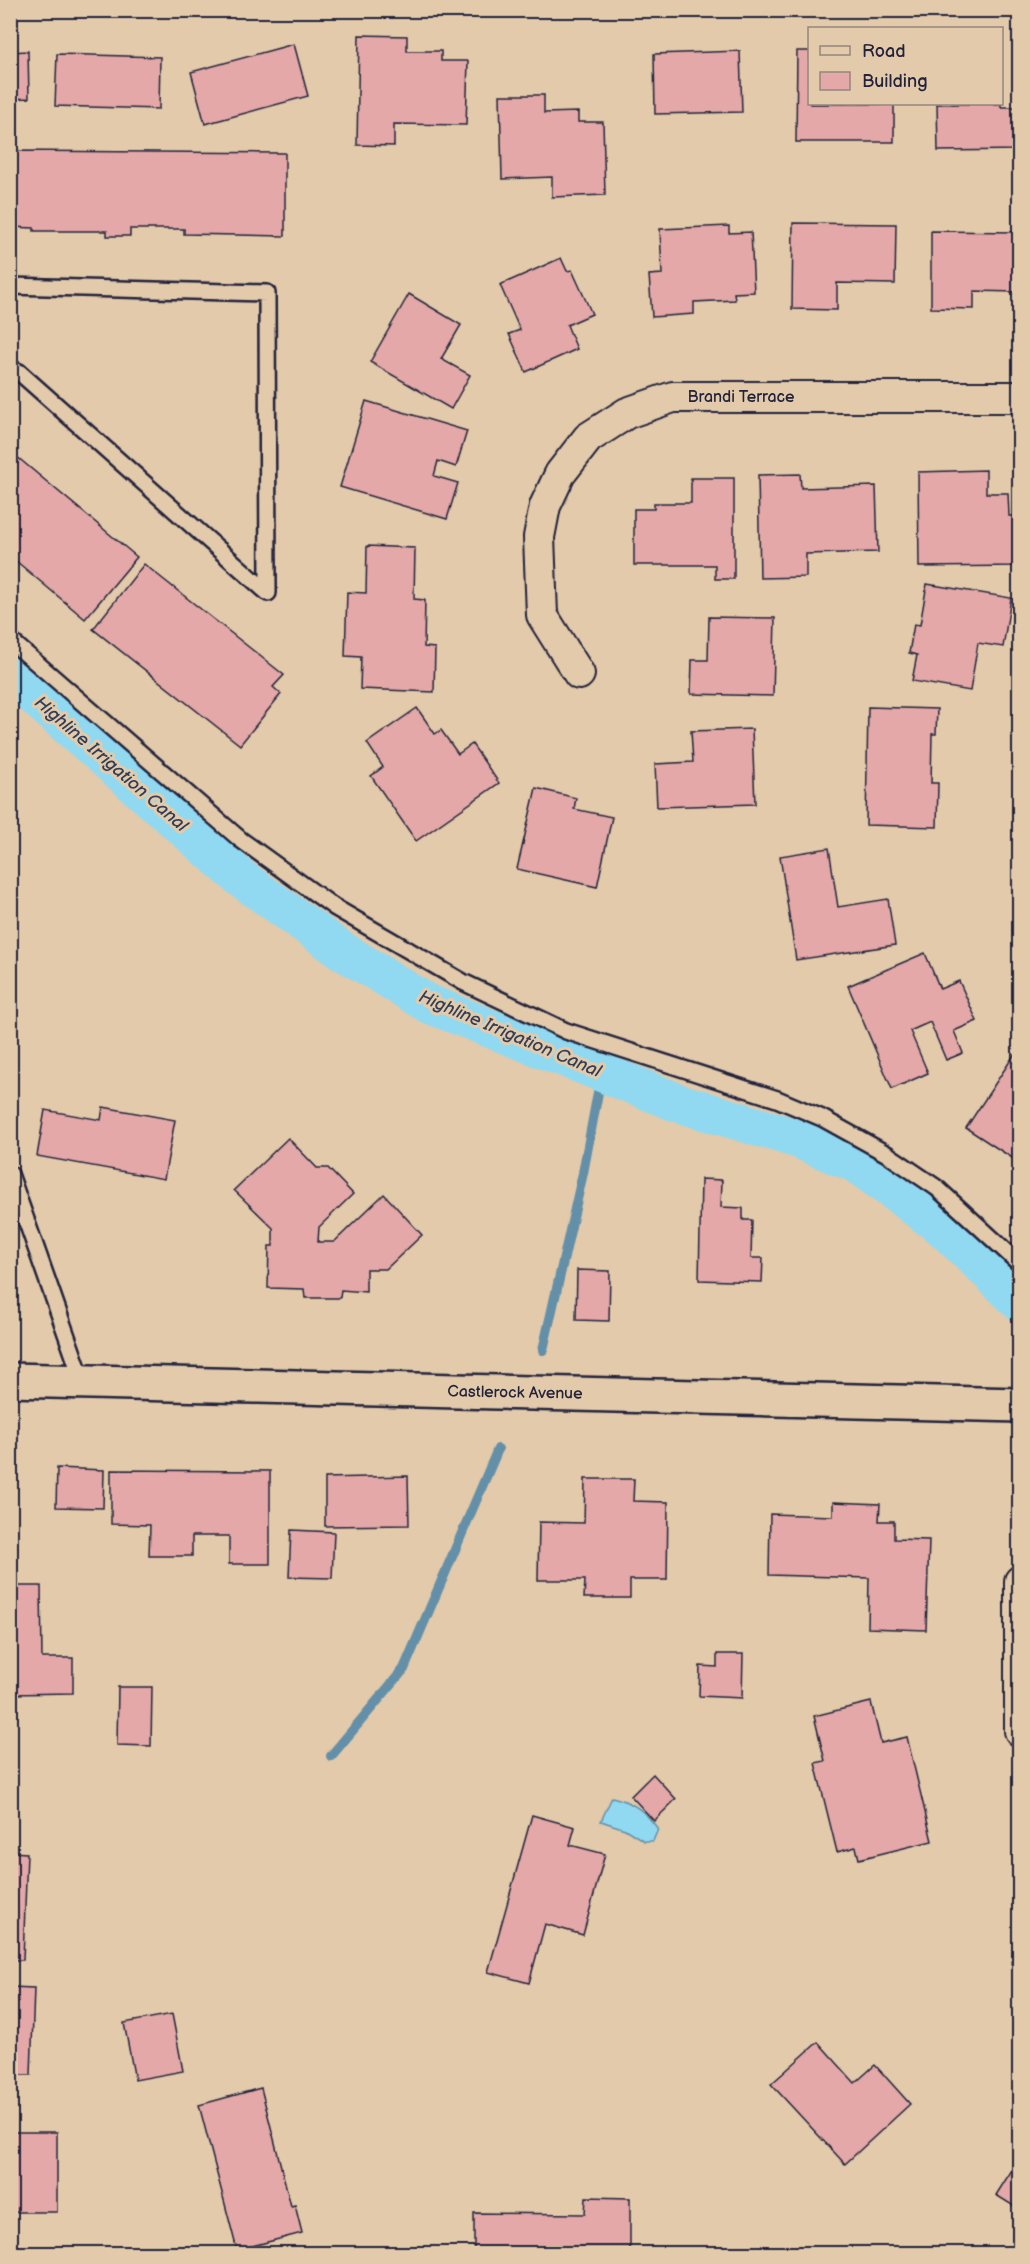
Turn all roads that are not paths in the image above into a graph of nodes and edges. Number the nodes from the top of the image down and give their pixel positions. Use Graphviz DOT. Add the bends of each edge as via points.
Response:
graph roads {
  1 [pos="10,286"];
  2 [pos="10,368"];
  3 [pos="1020,397"];
  4 [pos="10,640"];
  5 [pos="579,674"];
  6 [pos="10,1174"];
  7 [pos="1020,1264"];
  8 [pos="10,1380"];
  9 [pos="82,1382"];
  10 [pos="1020,1405"];
  11 [pos="1020,1581"];
  12 [pos="1020,1731"];
  1 -- 2 [label="lane" via="267,293 268,593"];
  3 -- 5 [label="street, Brandi Terrace" via="673,397 627,413 588,438 560,474 545,506 539,537 542,615"];
  4 -- 7 [label="lane" via="241,840 334,907 463,982 566,1031 777,1099 822,1118 887,1154 937,1188"];
  6 -- 9 [label="lane"];
  8 -- 9 [label="street, Castlerock Avenue"];
  9 -- 10 [label="street, Castlerock Avenue"];
  11 -- 12 [label="street"];
}
